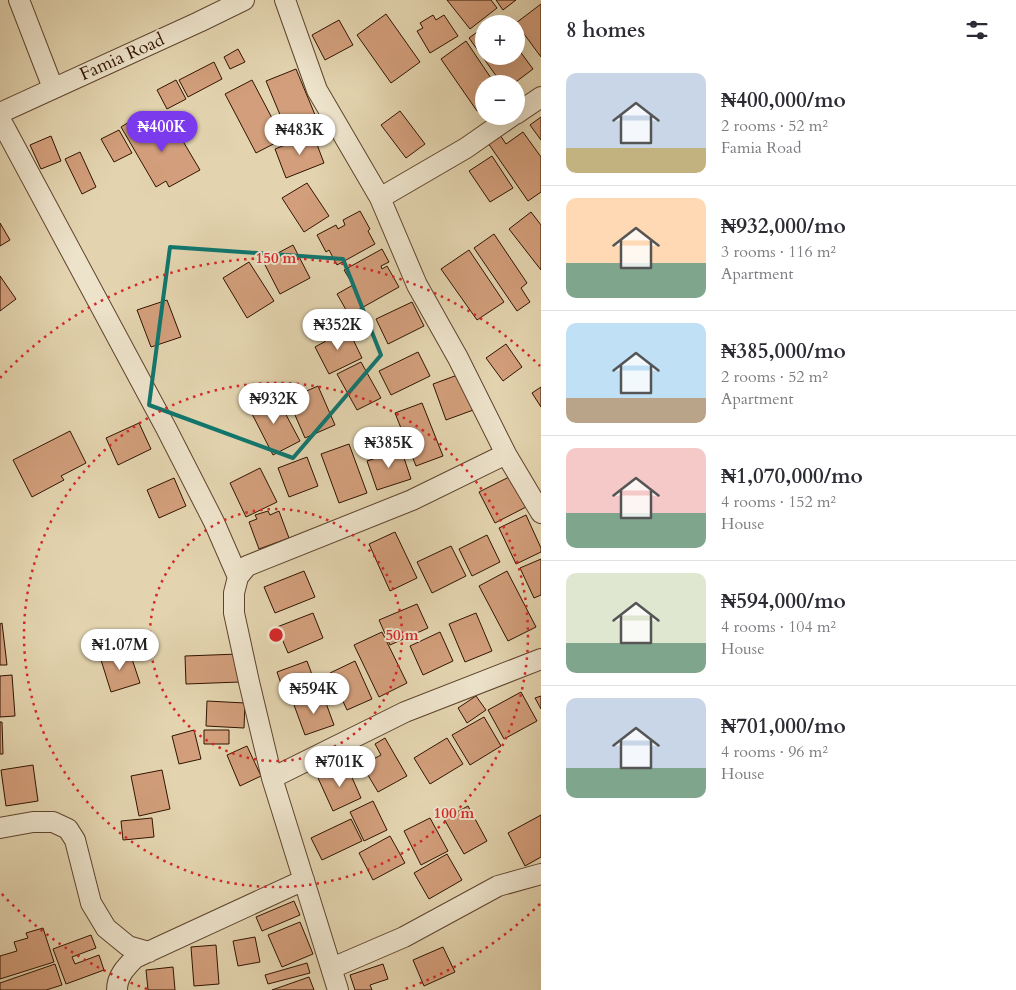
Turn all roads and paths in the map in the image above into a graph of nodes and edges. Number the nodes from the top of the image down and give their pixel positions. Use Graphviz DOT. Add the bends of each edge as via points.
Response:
graph roads {
  1 [pos="19,0"];
  2 [pos="244,0"];
  3 [pos="285,0"];
  4 [pos="53,88"];
  5 [pos="541,97"];
  6 [pos="525,108"];
  7 [pos="0,113"];
  8 [pos="0,119"];
  9 [pos="499,125"];
  10 [pos="380,198"];
  11 [pos="506,454"];
  12 [pos="541,513"];
  13 [pos="238,577"];
  14 [pos="541,659"];
  15 [pos="272,778"];
  16 [pos="0,828"];
  17 [pos="541,874"];
  18 [pos="304,880"];
  19 [pos="149,952"];
  20 [pos="332,968"];
  21 [pos="117,990"];
  22 [pos="338,990"];
  1 -- 4 [label="street"];
  2 -- 4 [label="street, Famia Road"];
  3 -- 10 [label="street" via="317,90"];
  4 -- 7 [label="street, Famia Road"];
  5 -- 6 [label="street"];
  8 -- 13 [label="street" via="166,428"];
  9 -- 10 [label="street"];
  10 -- 11 [label="street" via="417,285"];
  11 -- 12 [label="street"];
  11 -- 13 [label="street" via="412,500 247,566"];
  13 -- 15 [label="street" via="234,613"];
  14 -- 15 [label="street" via="404,712"];
  15 -- 18 [label="street"];
  16 -- 19 [label="street" via="52,822 68,830 75,840 91,903 106,928 128,946"];
  17 -- 20 [label="street" via="498,886 404,937"];
  18 -- 19 [label="street"];
  18 -- 20 [label="street"];
  19 -- 21 [label="street" via="135,958 123,970"];
  20 -- 22 [label="street"];
}
